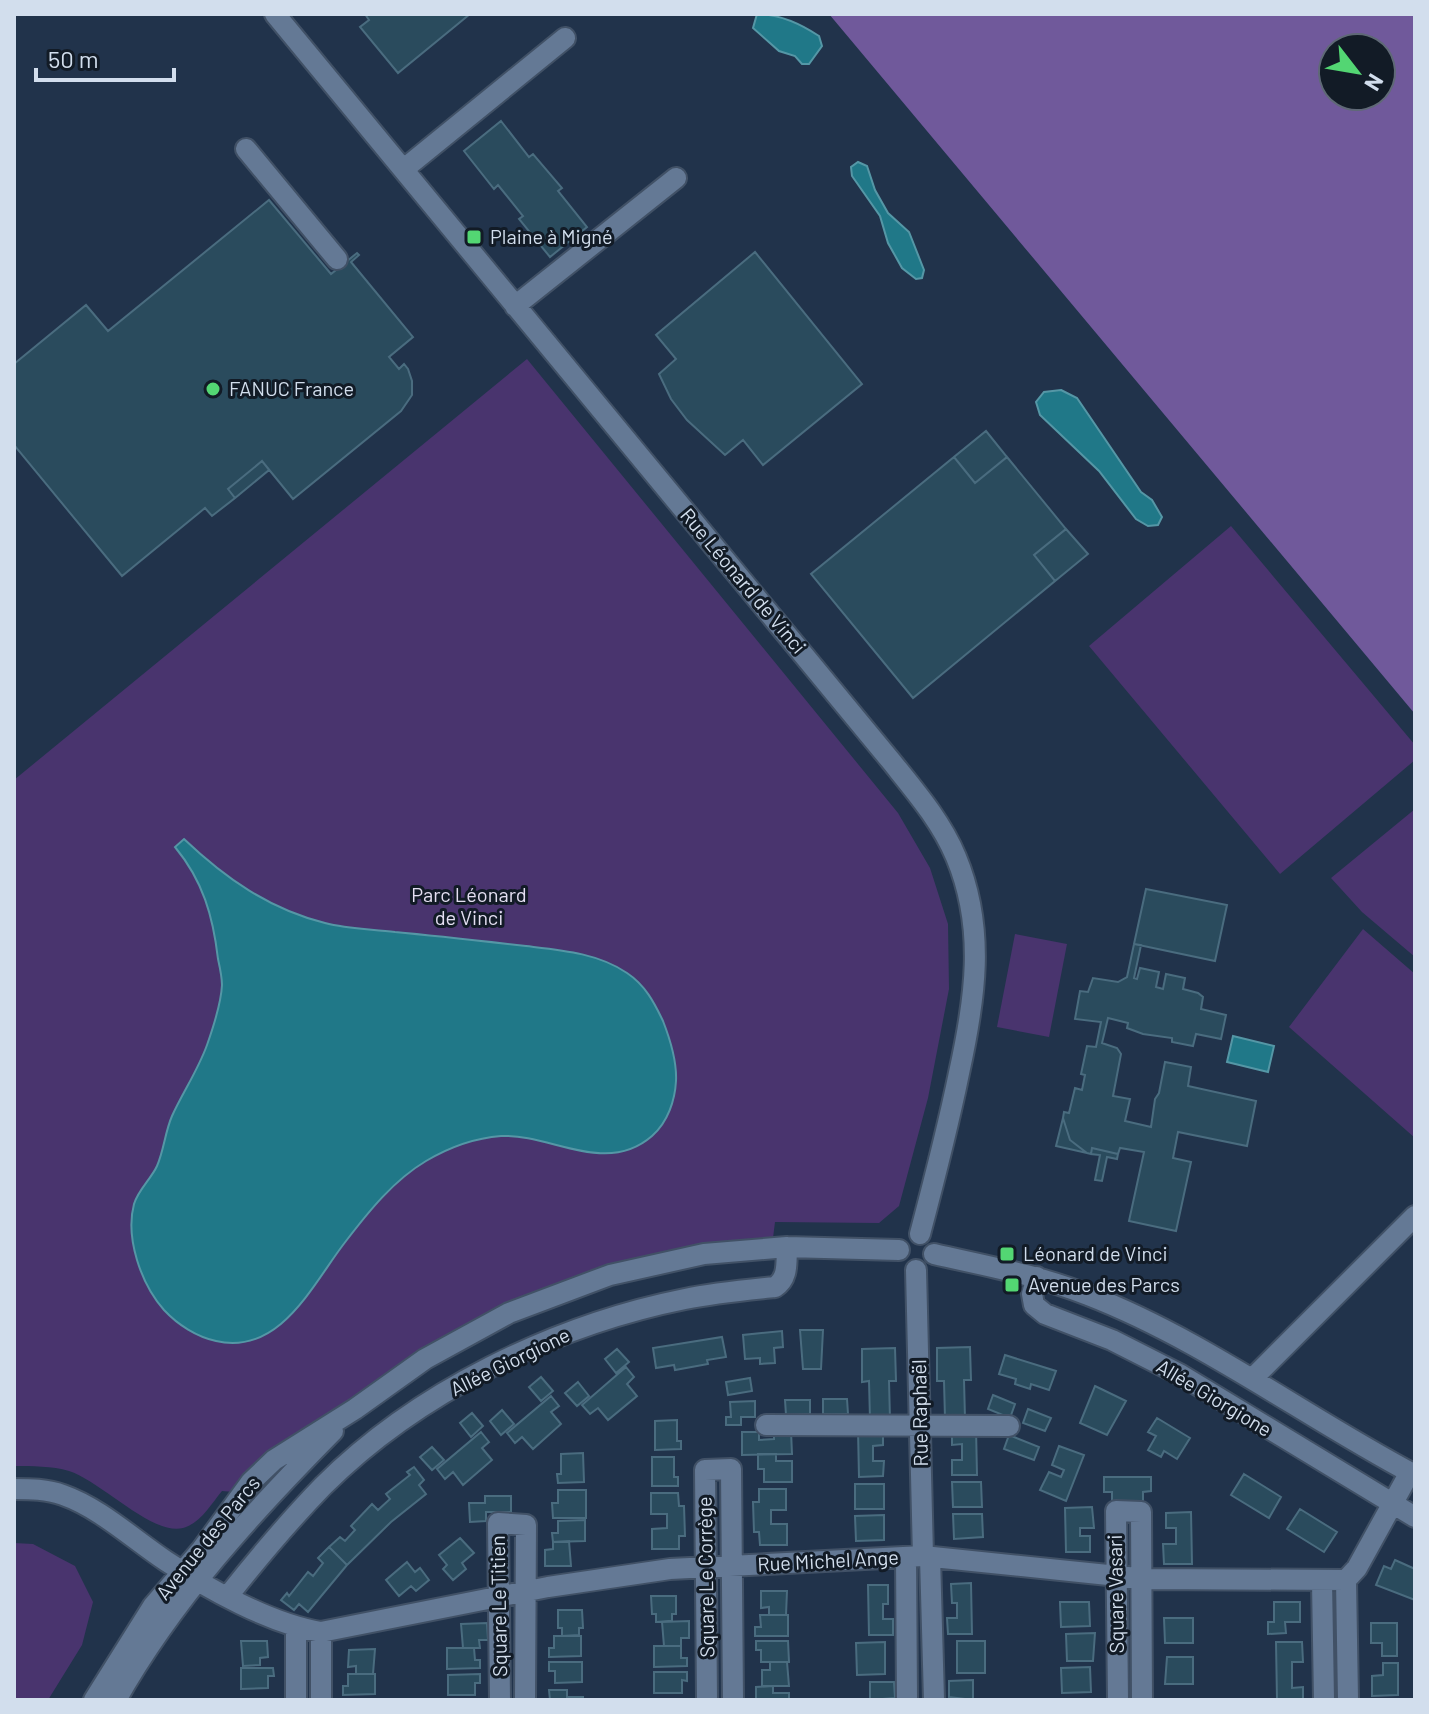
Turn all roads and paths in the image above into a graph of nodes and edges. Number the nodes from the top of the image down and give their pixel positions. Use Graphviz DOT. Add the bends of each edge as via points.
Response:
graph roads {
  1 [pos="275,14"];
  2 [pos="565,38"];
  3 [pos="246,149"];
  4 [pos="404,169"];
  5 [pos="676,178"];
  6 [pos="337,259"];
  7 [pos="515,306"];
  8 [pos="1415,1216"];
  9 [pos="920,1234"];
  10 [pos="787,1247"];
  11 [pos="899,1250"];
  12 [pos="934,1254"];
  13 [pos="916,1270"];
  14 [pos="1037,1277"];
  15 [pos="1252,1379"];
  16 [pos="766,1425"];
  17 [pos="920,1425"];
  18 [pos="1009,1426"];
  19 [pos="1411,1468"];
  20 [pos="14,1489"];
  21 [pos="1393,1505"];
  22 [pos="1415,1517"];
  23 [pos="920,1557"];
  24 [pos="732,1566"];
  25 [pos="706,1567"];
  26 [pos="191,1575"];
  27 [pos="1115,1575"];
  28 [pos="1142,1578"];
  29 [pos="1346,1580"];
  30 [pos="1322,1581"];
  31 [pos="526,1592"];
  32 [pos="228,1596"];
  33 [pos="499,1597"];
  34 [pos="296,1628"];
  35 [pos="321,1632"];
  36 [pos="94,1700"];
  37 [pos="116,1700"];
  38 [pos="296,1700"];
  39 [pos="321,1700"];
  40 [pos="500,1700"];
  41 [pos="525,1700"];
  42 [pos="707,1700"];
  43 [pos="733,1700"];
  44 [pos="907,1700"];
  45 [pos="934,1700"];
  46 [pos="1118,1700"];
  47 [pos="1142,1700"];
  48 [pos="1324,1700"];
  49 [pos="1348,1700"];
  1 -- 4 [label="street, Rue Léonard de Vinci"];
  2 -- 4 [label="street"];
  3 -- 6 [label="street"];
  4 -- 7 [label="street, Rue Léonard de Vinci"];
  5 -- 7 [label="street"];
  7 -- 9 [label="street, Rue Léonard de Vinci" via="909,783 955,855 974,920 975,991"];
  8 -- 15 [label="street"];
  9 -- 11 [label="street" via="905,1238"];
  9 -- 12 [label="street" via="931,1240"];
  10 -- 11 [label="street, Avenue des Parcs"];
  10 -- 26 [label="street, Avenue des Parcs" via="704,1254 610,1275 509,1313 425,1359 274,1460 251,1482"];
  10 -- 32 [label="street, Allée Giorgione" via="785,1275 775,1287 685,1298 586,1325 498,1363 425,1405 326,1484"];
  11 -- 13 [label="street" via="903,1264"];
  12 -- 13 [label="street" via="929,1264"];
  12 -- 14 [label="street"];
  13 -- 17 [label="street, Rue Raphaël"];
  14 -- 15 [label="street" via="1090,1296"];
  14 -- 21 [label="street, Allée Giorgione" via="1034,1305 1045,1314 1181,1375"];
  15 -- 19 [label="street"];
  16 -- 17 [label="street"];
  17 -- 18 [label="street"];
  17 -- 23 [label="street, Rue Raphaël"];
  19 -- 21 [label="street"];
  20 -- 26 [label="street" via="80,1502"];
  21 -- 22 [label="street, Allée Giorgione"];
  21 -- 29 [label="street"];
  23 -- 24 [label="street, Rue Michel Ange"];
  23 -- 27 [label="street, Rue Michel Ange"];
  23 -- 44 [label="street, Rue Raphaël"];
  23 -- 45 [label="street, Rue Raphaël"];
  24 -- 25 [label="street, Rue Michel Ange"];
  24 -- 25 [label="street, Square Le Corrège" via="731,1469 705,1470"];
  24 -- 43 [label="street, Square Le Corrège"];
  25 -- 31 [label="street, Rue Michel Ange"];
  25 -- 42 [label="street, Square Le Corrège"];
  26 -- 32 [label="street, Rue Michel Ange"];
  26 -- 36 [label="street, Avenue des Parcs" via="153,1606"];
  26 -- 37 [label="street, Avenue des Parcs"];
  27 -- 28 [label="street, Rue Michel Ange"];
  27 -- 28 [label="street, Square Vasari" via="1116,1511 1141,1512"];
  27 -- 46 [label="street, Square Vasari"];
  28 -- 30 [label="street, Rue Michel Ange"];
  28 -- 47 [label="street, Square Vasari"];
  29 -- 30 [label="street, Rue Michel Ange"];
  29 -- 49 [label="street"];
  30 -- 48 [label="street"];
  31 -- 33 [label="street, Rue Michel Ange"];
  31 -- 33 [label="street, Square Le Titien" via="526,1525 498,1523"];
  31 -- 41 [label="street, Square Le Titien"];
  32 -- 34 [label="street, Rue Michel Ange"];
  33 -- 35 [label="street, Rue Michel Ange"];
  33 -- 40 [label="street, Square Le Titien"];
  34 -- 35 [label="street, Rue Michel Ange"];
  34 -- 38 [label="street"];
  35 -- 39 [label="street"];
}
